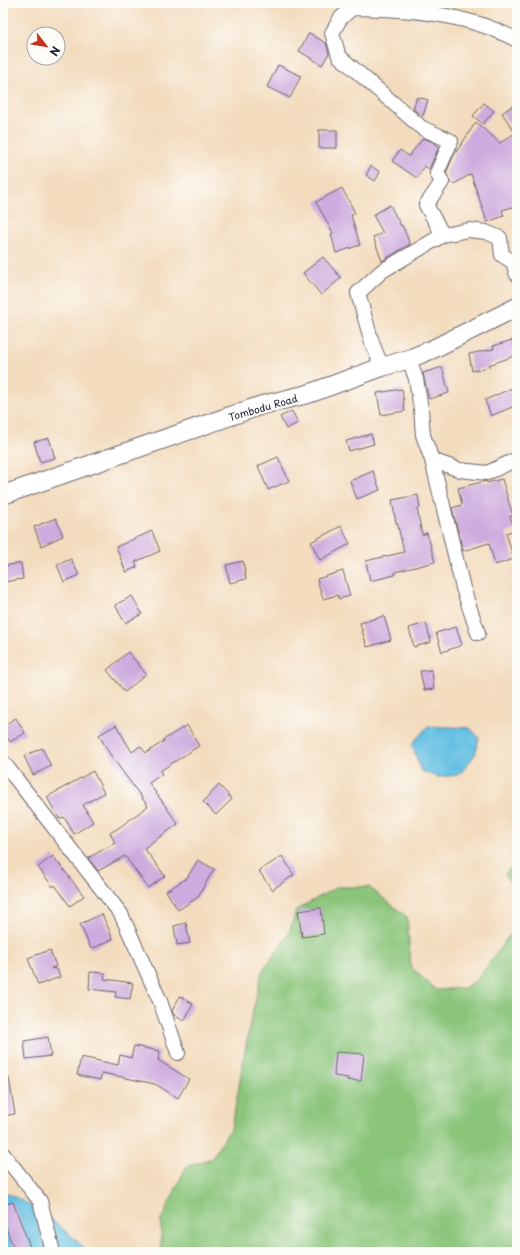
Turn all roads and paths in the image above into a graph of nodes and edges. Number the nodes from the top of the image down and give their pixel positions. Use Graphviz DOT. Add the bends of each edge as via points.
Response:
graph roads {
  1 [pos="517,40"];
  2 [pos="444,235"];
  3 [pos="517,275"];
  4 [pos="517,307"];
  5 [pos="409,359"];
  6 [pos="382,367"];
  7 [pos="517,459"];
  8 [pos="432,460"];
  9 [pos="3,495"];
  10 [pos="478,634"];
  11 [pos="3,762"];
  12 [pos="178,1053"];
  13 [pos="3,1154"];
  14 [pos="53,1252"];
  1 -- 2 [label="street" via="478,23 390,8 352,8 340,19 332,33 339,56 422,128 452,141 438,173 442,182 426,205"];
  2 -- 3 [label="street" via="469,230 486,232 500,238 502,255 513,262"];
  2 -- 6 [label="street" via="382,271 358,293 372,343"];
  4 -- 5 [label="main road, Tombodu Road"];
  5 -- 6 [label="main road, Tombodu Road"];
  5 -- 8 [label="street" via="416,379 422,435"];
  6 -- 9 [label="main road, Tombodu Road" via="308,394 262,405"];
  7 -- 8 [label="street" via="487,473 460,470"];
  8 -- 10 [label="street" via="463,588"];
  11 -- 12 [label="street" via="121,914 160,1001"];
  13 -- 14 [label="street" via="40,1200"];
}
